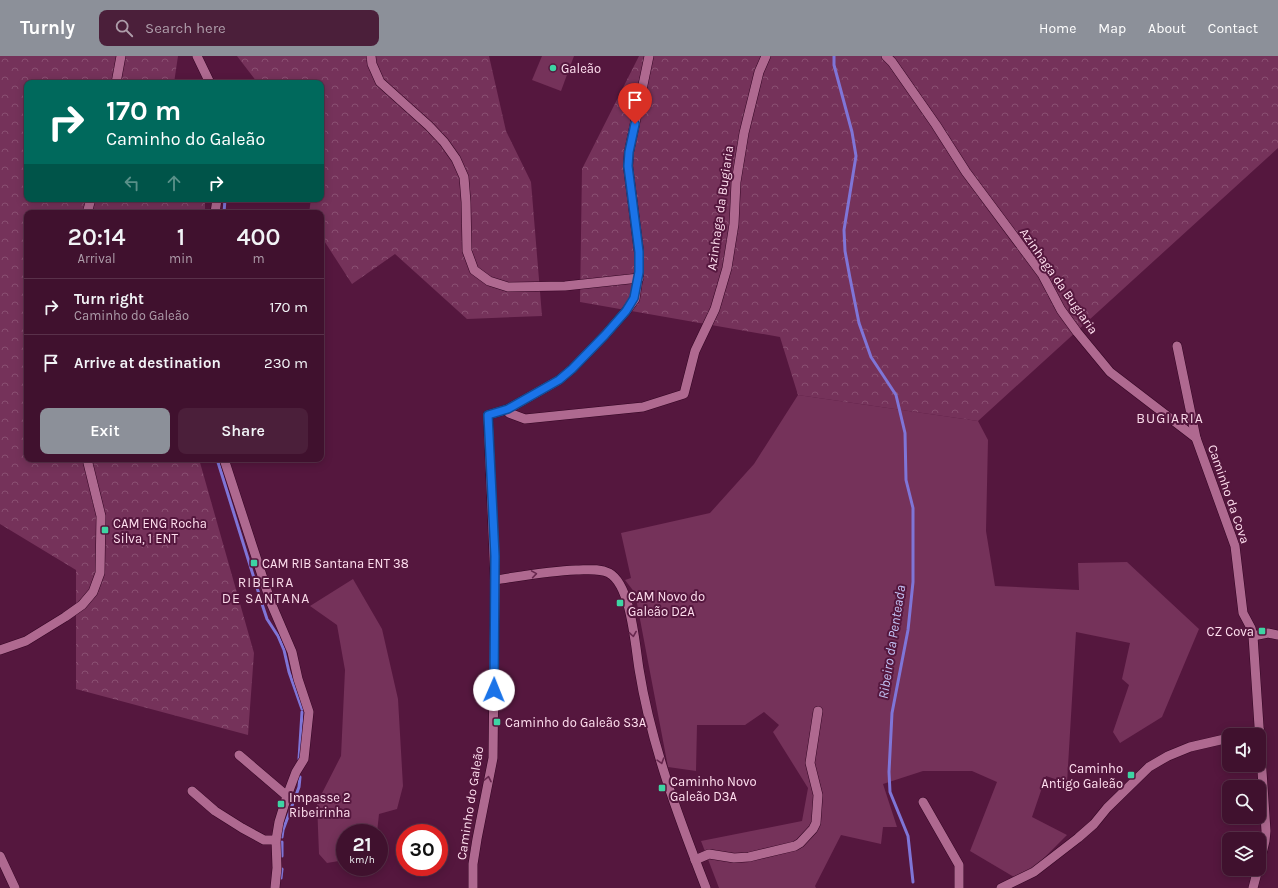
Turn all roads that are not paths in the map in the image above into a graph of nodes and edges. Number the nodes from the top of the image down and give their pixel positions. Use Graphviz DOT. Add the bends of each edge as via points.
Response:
graph roads {
  1 [pos="121,56"];
  2 [pos="197,56"];
  3 [pos="371,56"];
  4 [pos="649,56"];
  5 [pos="766,56"];
  6 [pos="886,56"];
  7 [pos="117,80"];
  8 [pos="209,80"];
  9 [pos="639,278"];
  10 [pos="1178,346"];
  11 [pos="508,409"];
  12 [pos="1196,438"];
  13 [pos="88,462"];
  14 [pos="225,462"];
  15 [pos="495,580"];
  16 [pos="1278,635"];
  17 [pos="1253,636"];
  18 [pos="0,650"];
  19 [pos="818,711"];
  20 [pos="1260,728"];
  21 [pos="1222,740"];
  22 [pos="239,755"];
  23 [pos="1262,772"];
  24 [pos="192,791"];
  25 [pos="287,796"];
  26 [pos="923,802"];
  27 [pos="1266,832"];
  28 [pos="276,840"];
  29 [pos="0,856"];
  30 [pos="695,860"];
  31 [pos="1256,876"];
  32 [pos="15,888"];
  33 [pos="275,888"];
  34 [pos="474,888"];
  35 [pos="706,888"];
  36 [pos="959,888"];
  37 [pos="1001,888"];
  38 [pos="1252,888"];
  1 -- 7 [label="street"];
  2 -- 8 [label="street"];
  3 -- 9 [label="street" via="380,82 429,126 456,158 464,177 467,251 474,270 489,281 508,287 565,286"];
  4 -- 9 [label="street, Caminho do Galeão" via="628,166 639,252"];
  5 -- 11 [label="street, Azinhaga da Bugiaria" via="759,72 744,133 727,268 715,309 695,351 684,394 643,407 526,419 509,413"];
  6 -- 12 [label="street, Azinhaga da Bugiaria" via="936,125 970,178 1042,274 1077,332 1110,372"];
  9 -- 11 [label="street, Caminho do Galeão" via="634,298 626,311 572,369 559,380"];
  10 -- 12 [label="street, Caminho da Cova"];
  11 -- 15 [label="street, Caminho do Galeão" via="488,415"];
  12 -- 17 [label="street, Caminho da Cova" via="1235,546 1243,613 1252,628"];
  13 -- 18 [label="street" via="101,516 100,573 93,592 82,605 65,617 26,641"];
  14 -- 25 [label="street" via="271,603 292,652 309,712 304,759"];
  15 -- 30 [label="street, one-way" via="549,571 596,570 608,573 619,582 627,599 644,700 656,747"];
  34 -- 15 [label="street, Caminho do Galeão, one-way" via="473,864 493,758"];
  16 -- 17 [label="street" via="1268,633"];
  17 -- 20 [label="street, Caminho da Cova"];
  19 -- 30 [label="street" via="810,763 818,795 816,823 813,829 795,846 749,857 734,858 709,854"];
  21 -- 37 [label="street" via="1168,756 1149,767 1078,838 1034,872"];
  22 -- 25 [label="street"];
  23 -- 27 [label="street, Caminho da Cova"];
  24 -- 28 [label="street" via="215,811 242,828 264,840"];
  25 -- 28 [label="street"];
  26 -- 36 [label="street" via="959,865"];
  28 -- 33 [label="street"];
  29 -- 32 [label="street"];
  30 -- 35 [label="street"];
  31 -- 38 [label="street"];
}
